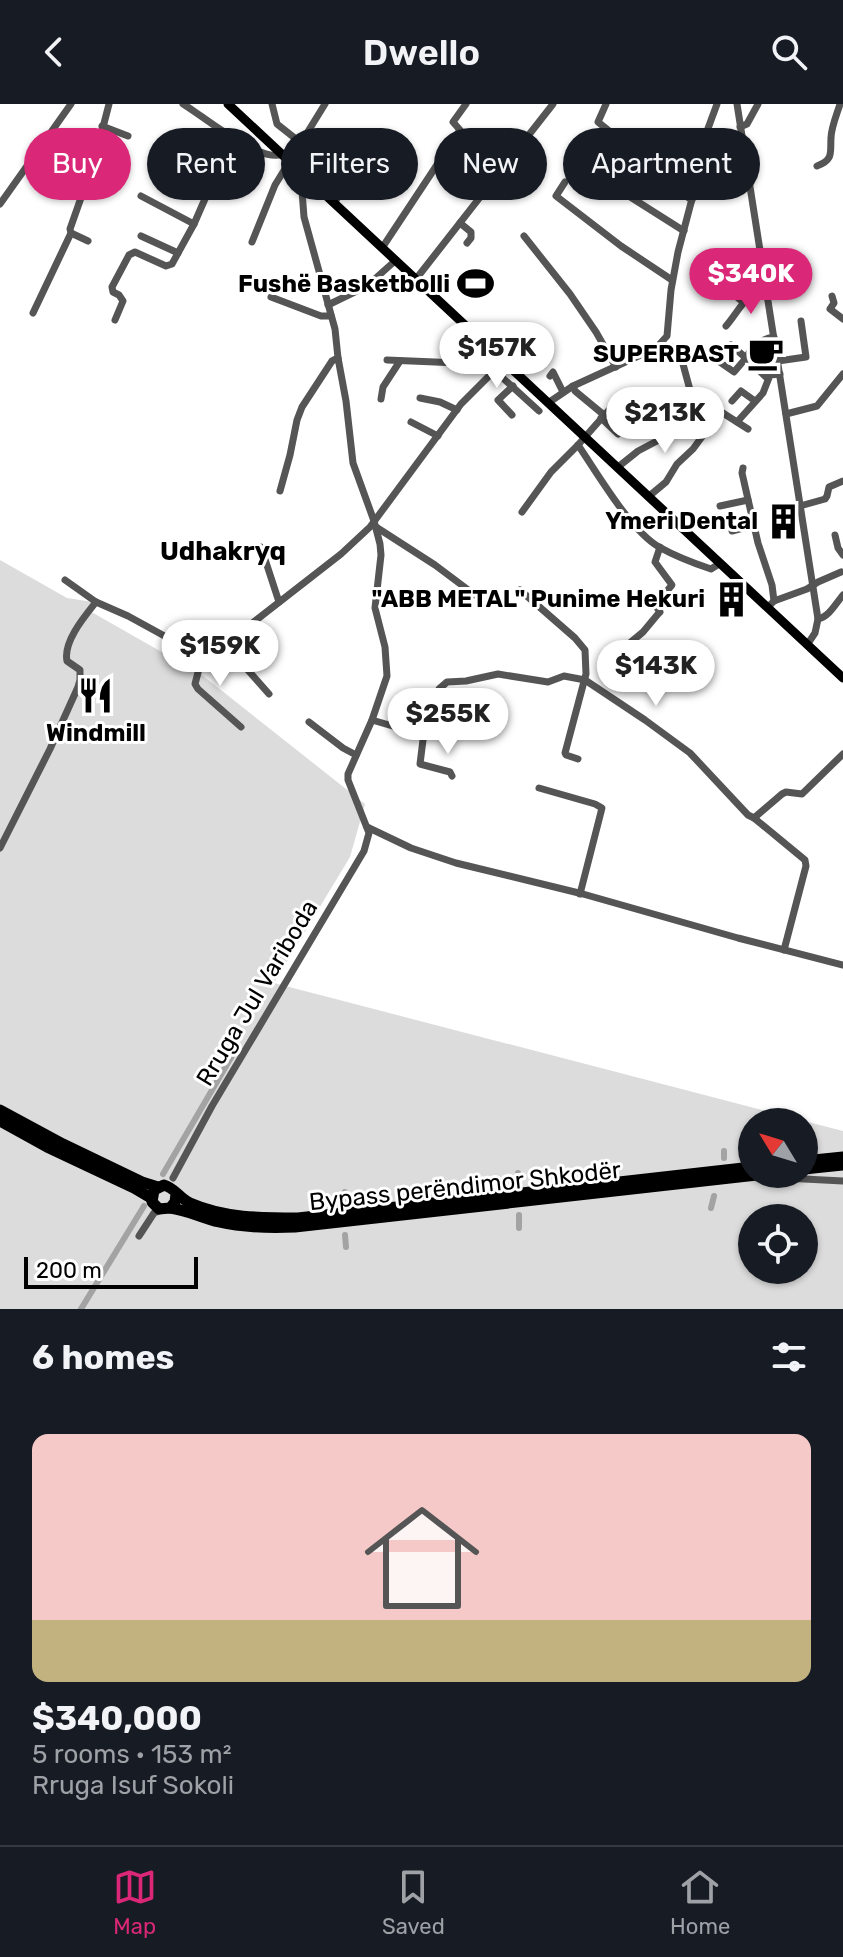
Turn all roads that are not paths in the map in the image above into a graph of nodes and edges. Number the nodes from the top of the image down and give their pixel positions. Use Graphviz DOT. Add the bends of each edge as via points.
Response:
graph roads {
  1 [pos="71,104"];
  2 [pos="109,104"];
  3 [pos="183,104"];
  4 [pos="228,104"];
  5 [pos="272,104"];
  6 [pos="325,104"];
  7 [pos="466,104"];
  8 [pos="553,104"];
  9 [pos="606,104"];
  10 [pos="717,104"];
  11 [pos="737,104"];
  12 [pos="758,104"];
  13 [pos="840,104"];
  14 [pos="102,126"];
  15 [pos="740,127"];
  16 [pos="107,128"];
  17 [pos="219,128"];
  18 [pos="282,128"];
  19 [pos="310,128"];
  20 [pos="605,128"];
  21 [pos="708,128"];
  22 [pos="281,153"];
  23 [pos="817,166"];
  24 [pos="281,170"];
  25 [pos="563,185"];
  26 [pos="141,196"];
  27 [pos="204,200"];
  28 [pos="303,200"];
  29 [pos="331,200"];
  30 [pos="336,200"];
  31 [pos="635,200"];
  32 [pos="692,200"];
  33 [pos="334,203"];
  34 [pos="0,204"];
  35 [pos="460,223"];
  36 [pos="194,224"];
  37 [pos="684,231"];
  38 [pos="71,233"];
  39 [pos="141,236"];
  40 [pos="524,236"];
  41 [pos="88,241"];
  42 [pos="252,242"];
  43 [pos="467,243"];
  44 [pos="382,248"];
  45 [pos="178,253"];
  46 [pos="396,260"];
  47 [pos="714,278"];
  48 [pos="416,279"];
  49 [pos="672,280"];
  50 [pos="767,286"];
  51 [pos="832,296"];
  52 [pos="271,297"];
  53 [pos="743,302"];
  54 [pos="328,305"];
  55 [pos="33,313"];
  56 [pos="331,316"];
  57 [pos="843,319"];
  58 [pos="115,320"];
  59 [pos="801,321"];
  60 [pos="726,326"];
  61 [pos="774,337"];
  62 [pos="661,345"];
  63 [pos="731,345"];
  64 [pos="698,347"];
  65 [pos="338,358"];
  66 [pos="746,358"];
  67 [pos="387,360"];
  68 [pos="400,361"];
  69 [pos="504,361"];
  70 [pos="778,361"];
  71 [pos="616,367"];
  72 [pos="494,372"];
  73 [pos="780,374"];
  74 [pos="843,374"];
  75 [pos="550,376"];
  76 [pos="768,379"];
  77 [pos="513,386"];
  78 [pos="573,386"];
  79 [pos="563,392"];
  80 [pos="773,395"];
  81 [pos="420,398"];
  82 [pos="381,399"];
  83 [pos="732,401"];
  84 [pos="755,401"];
  85 [pos="548,403"];
  86 [pos="457,410"];
  87 [pos="539,411"];
  88 [pos="786,414"];
  89 [pos="512,415"];
  90 [pos="605,415"];
  91 [pos="411,422"];
  92 [pos="737,422"];
  93 [pos="748,429"];
  94 [pos="676,431"];
  95 [pos="618,434"];
  96 [pos="704,434"];
  97 [pos="438,436"];
  98 [pos="585,437"];
  99 [pos="578,445"];
  100 [pos="618,467"];
  101 [pos="743,468"];
  102 [pos="673,473"];
  103 [pos="681,477"];
  104 [pos="843,481"];
  105 [pos="280,491"];
  106 [pos="648,497"];
  107 [pos="748,500"];
  108 [pos="720,506"];
  109 [pos="800,506"];
  110 [pos="522,512"];
  111 [pos="375,524"];
  112 [pos="754,525"];
  113 [pos="732,531"];
  114 [pos="835,535"];
  115 [pos="261,547"];
  116 [pos="660,547"];
  117 [pos="841,563"];
  118 [pos="719,564"];
  119 [pos="65,580"];
  120 [pos="812,586"];
  121 [pos="520,590"];
  122 [pos="475,595"];
  123 [pos="843,595"];
  124 [pos="96,602"];
  125 [pos="279,602"];
  126 [pos="770,605"];
  127 [pos="818,619"];
  128 [pos="228,642"];
  129 [pos="807,645"];
  130 [pos="625,647"];
  131 [pos="201,653"];
  132 [pos="843,678"];
  133 [pos="585,680"];
  134 [pos="269,694"];
  135 [pos="372,720"];
  136 [pos="309,722"];
  137 [pos="241,727"];
  138 [pos="419,732"];
  139 [pos="843,754"];
  140 [pos="356,755"];
  141 [pos="578,759"];
  142 [pos="452,776"];
  143 [pos="539,788"];
  144 [pos="754,818"];
  145 [pos="367,827"];
  146 [pos="0,848"];
  147 [pos="580,894"];
  148 [pos="784,950"];
  149 [pos="843,965"];
  150 [pos="0,1110"];
  151 [pos="0,1121"];
  152 [pos="843,1157"];
  153 [pos="818,1160"];
  154 [pos="843,1165"];
  155 [pos="818,1168"];
  156 [pos="738,1173"];
  157 [pos="738,1173"];
  158 [pos="818,1179"];
  159 [pos="843,1181"];
  160 [pos="169,1187"];
  161 [pos="158,1207"];
  162 [pos="139,1236"];
  1 -- 34 [label="street"];
  2 -- 14 [label="street"];
  3 -- 17 [label="street"];
  4 -- 22 [label="main road"];
  5 -- 18 [label="street"];
  6 -- 19 [label="street"];
  7 -- 44 [label="street" via="453,122 460,130"];
  8 -- 35 [label="street"];
  9 -- 20 [label="street" via="598,122"];
  10 -- 21 [label="street"];
  11 -- 15 [label="street"];
  12 -- 15 [label="street"];
  13 -- 23 [label="street" via="832,151"];
  14 -- 16 [label="street"];
  14 -- 38 [label="street"];
  15 -- 50 [label="street"];
  24 -- 42 [label="street"];
  25 -- 49 [label="street" via="556,196"];
  26 -- 36 [label="street"];
  27 -- 36 [label="street"];
  28 -- 54 [label="street"];
  29 -- 33 [label="main road"];
  30 -- 33 [label="street"];
  31 -- 37 [label="street"];
  32 -- 37 [label="street"];
  33 -- 44 [label="main road"];
  35 -- 43 [label="street" via="471,232"];
  35 -- 48 [label="street"];
  36 -- 45 [label="street"];
  37 -- 49 [label="street"];
  38 -- 41 [label="street"];
  38 -- 55 [label="street"];
  39 -- 45 [label="street"];
  40 -- 71 [label="street" via="570,294"];
  44 -- 46 [label="main road"];
  45 -- 58 [label="street" via="166,266 131,253 112,287 123,301"];
  46 -- 48 [label="main road"];
  46 -- 54 [label="street" via="367,286"];
  47 -- 53 [label="street"];
  48 -- 69 [label="main road"];
  49 -- 62 [label="street" via="667,336"];
  50 -- 53 [label="street"];
  50 -- 61 [label="street"];
  51 -- 57 [label="street" via="830,309"];
  52 -- 56 [label="street"];
  53 -- 60 [label="street"];
  54 -- 56 [label="street"];
  56 -- 65 [label="street"];
  59 -- 70 [label="street" via="806,357"];
  61 -- 66 [label="street" via="763,339"];
  61 -- 70 [label="street"];
  62 -- 71 [label="street"];
  62 -- 92 [label="street" via="680,353 693,394"];
  63 -- 66 [label="street"];
  64 -- 66 [label="street" via="732,372"];
  65 -- 105 [label="street" via="302,407"];
  65 -- 111 [label="street" via="353,463"];
  66 -- 76 [label="street"];
  67 -- 68 [label="street"];
  68 -- 72 [label="street" via="483,364"];
  68 -- 82 [label="street"];
  69 -- 72 [label="street"];
  69 -- 85 [label="main road"];
  70 -- 73 [label="street"];
  71 -- 78 [label="street"];
  72 -- 77 [label="street"];
  72 -- 86 [label="street"];
  73 -- 76 [label="street"];
  73 -- 80 [label="street"];
  74 -- 88 [label="street" via="817,406"];
  75 -- 79 [label="street" via="553,372"];
  76 -- 80 [label="street"];
  77 -- 87 [label="street"];
  77 -- 89 [label="street" via="498,400"];
  78 -- 79 [label="street"];
  78 -- 90 [label="street"];
  79 -- 85 [label="street"];
  80 -- 84 [label="street"];
  80 -- 88 [label="street"];
  81 -- 86 [label="street"];
  83 -- 84 [label="street" via="741,391"];
  84 -- 92 [label="street"];
  85 -- 98 [label="main road"];
  86 -- 97 [label="street"];
  88 -- 109 [label="street"];
  90 -- 95 [label="street"];
  90 -- 98 [label="street"];
  91 -- 97 [label="street"];
  92 -- 93 [label="street"];
  94 -- 100 [label="street"];
  96 -- 102 [label="street"];
  97 -- 111 [label="street"];
  98 -- 99 [label="street"];
  98 -- 100 [label="main road"];
  99 -- 110 [label="street"];
  99 -- 116 [label="street" via="634,525"];
  100 -- 106 [label="main road"];
  101 -- 107 [label="street"];
  102 -- 103 [label="street"];
  102 -- 106 [label="street"];
  104 -- 109 [label="street" via="829,487 825,499"];
  106 -- 118 [label="main road"];
  107 -- 108 [label="street"];
  107 -- 112 [label="street"];
  109 -- 120 [label="street"];
  111 -- 122 [label="street"];
  111 -- 125 [label="street"];
  111 -- 135 [label="street" via="381,555 375,608 387,676"];
  112 -- 113 [label="street"];
  112 -- 126 [label="street" via="772,585"];
  114 -- 117 [label="street"];
  115 -- 125 [label="street"];
  116 -- 118 [label="street" via="711,569"];
  116 -- 130 [label="street" via="655,562 671,588 655,605 660,612"];
  117 -- 120 [label="street"];
  118 -- 126 [label="main road"];
  119 -- 124 [label="street"];
  120 -- 126 [label="street"];
  120 -- 127 [label="street"];
  121 -- 133 [label="street" via="582,644"];
  123 -- 127 [label="street"];
  124 -- 131 [label="street"];
  124 -- 146 [label="street" via="65,657 80,670 80,680"];
  125 -- 128 [label="street"];
  126 -- 129 [label="main road"];
  127 -- 129 [label="street"];
  128 -- 131 [label="street"];
  128 -- 134 [label="street"];
  129 -- 132 [label="main road"];
  131 -- 137 [label="street" via="195,684"];
  133 -- 138 [label="street" via="564,676 548,682 498,674 447,682"];
  133 -- 141 [label="street" via="565,753"];
  133 -- 144 [label="street" via="690,753"];
  135 -- 138 [label="street"];
  135 -- 140 [label="street"];
  136 -- 140 [label="street"];
  138 -- 142 [label="street" via="420,764"];
  139 -- 144 [label="street" via="802,794 786,792"];
  140 -- 145 [label="street" via="348,780"];
  143 -- 147 [label="street" via="602,808"];
  144 -- 148 [label="street" via="806,863"];
  145 -- 147 [label="street" via="456,863"];
  145 -- 160 [label="street, Rruga Jul Variboda" via="364,851"];
  147 -- 148 [label="street"];
  148 -- 149 [label="street"];
  150 -- 160 [label="highway, Bypass perëndimor Shkodër" via="142,1182"];
  151 -- 161 [label="highway, Bypass perëndimor Shkodër" via="147,1194"];
  152 -- 153 [label="highway"];
  154 -- 155 [label="highway"];
  156 -- 160 [label="highway, Bypass perëndimor Shkodër" via="260,1219 195,1205"];
  157 -- 161 [label="highway, Bypass perëndimor Shkodër" via="295,1227 231,1225"];
  158 -- 159 [label="street"];
  160 -- 161 [label="highway" via="154,1190"];
  160 -- 161 [label="highway" via="175,1202"];
  161 -- 162 [label="street"];
}
